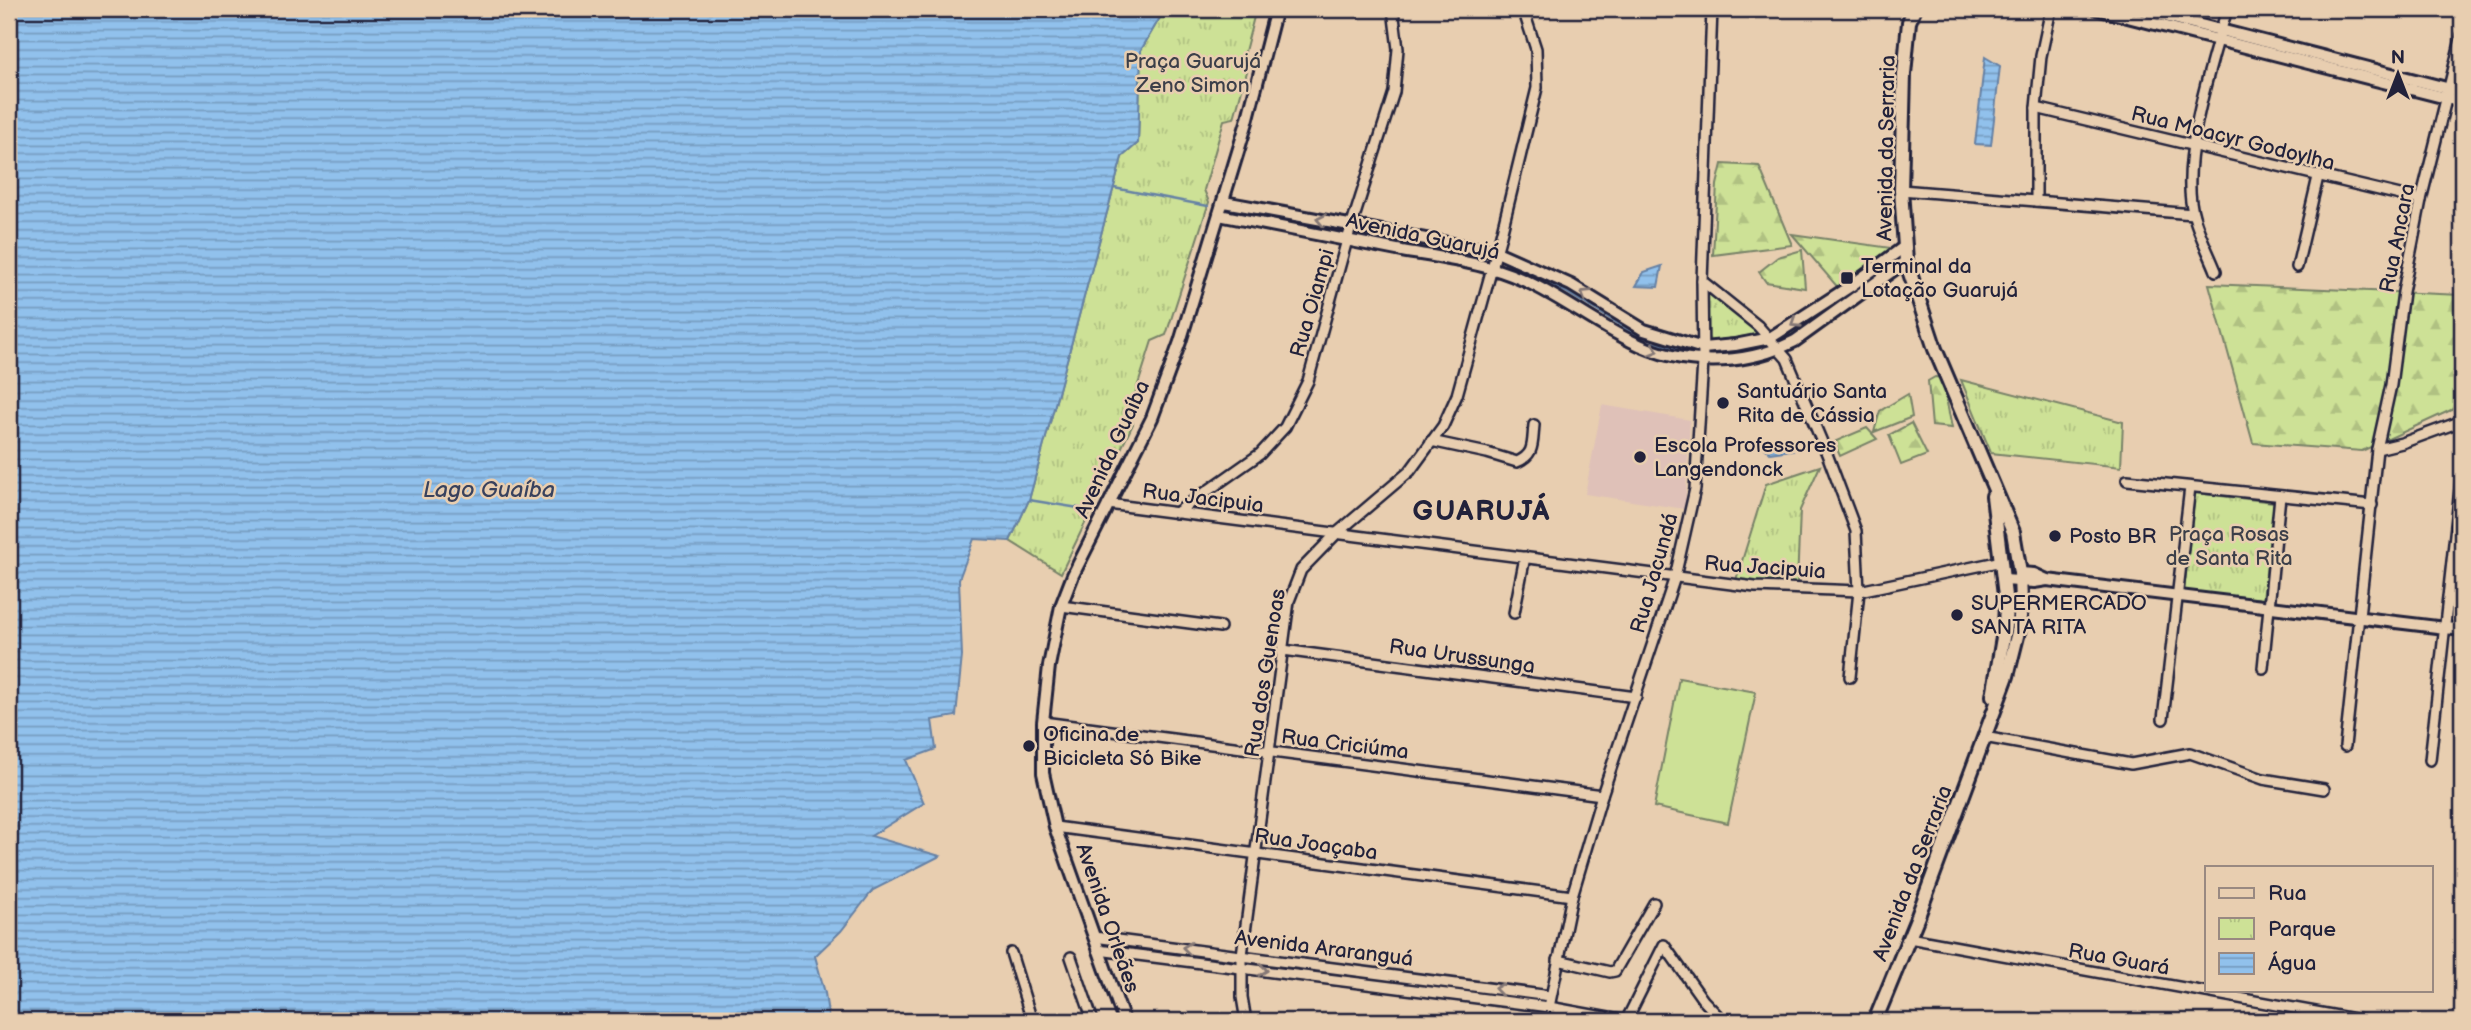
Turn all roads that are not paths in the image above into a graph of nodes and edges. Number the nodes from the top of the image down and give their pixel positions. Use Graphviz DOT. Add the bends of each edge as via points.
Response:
graph roads {
  1 [pos="1276,9"];
  2 [pos="1393,9"];
  3 [pos="1522,9"];
  4 [pos="1712,9"];
  5 [pos="1914,9"];
  6 [pos="2051,9"];
  7 [pos="2096,9"];
  8 [pos="2228,9"];
  9 [pos="2137,12"];
  10 [pos="2220,35"];
  11 [pos="2462,36"];
  12 [pos="2462,92"];
  13 [pos="2446,93"];
  14 [pos="2462,102"];
  15 [pos="2036,108"];
  16 [pos="2192,146"];
  17 [pos="2318,177"];
  18 [pos="1901,190"];
  19 [pos="2421,200"];
  20 [pos="2036,201"];
  21 [pos="1224,202"];
  22 [pos="2193,214"];
  23 [pos="1219,215"];
  24 [pos="1352,225"];
  25 [pos="1348,240"];
  26 [pos="1904,247"];
  27 [pos="1497,252"];
  28 [pos="1906,261"];
  29 [pos="2297,267"];
  30 [pos="1492,268"];
  31 [pos="2216,271"];
  32 [pos="1702,281"];
  33 [pos="1770,338"];
  34 [pos="1703,348"];
  35 [pos="1778,350"];
  36 [pos="1703,362"];
  37 [pos="2462,421"];
  38 [pos="1534,425"];
  39 [pos="1432,441"];
  40 [pos="2377,449"];
  41 [pos="2127,480"];
  42 [pos="2461,480"];
  43 [pos="1991,482"];
  44 [pos="2190,487"];
  45 [pos="2280,496"];
  46 [pos="1108,504"];
  47 [pos="2372,505"];
  48 [pos="1176,513"];
  49 [pos="2013,532"];
  50 [pos="1337,533"];
  51 [pos="1997,537"];
  52 [pos="1525,557"];
  53 [pos="2002,561"];
  54 [pos="1675,577"];
  55 [pos="2020,577"];
  56 [pos="2004,580"];
  57 [pos="1859,591"];
  58 [pos="2178,594"];
  59 [pos="1061,606"];
  60 [pos="2269,606"];
  61 [pos="1514,612"];
  62 [pos="2359,618"];
  63 [pos="1220,627"];
  64 [pos="2444,628"];
  65 [pos="2462,629"];
  66 [pos="1283,650"];
  67 [pos="2263,668"];
  68 [pos="1850,677"];
  69 [pos="1636,697"];
  70 [pos="2164,719"];
  71 [pos="1043,722"];
  72 [pos="1984,737"];
  73 [pos="2345,746"];
  74 [pos="1270,752"];
  75 [pos="2430,760"];
  76 [pos="2324,789"];
  77 [pos="1602,795"];
  78 [pos="1055,827"];
  79 [pos="1256,854"];
  80 [pos="1572,896"];
  81 [pos="1654,903"];
  82 [pos="1094,937"];
  83 [pos="1909,938"];
  84 [pos="1098,950"];
  85 [pos="1011,953"];
  86 [pos="1242,955"];
  87 [pos="1071,957"];
  88 [pos="1558,960"];
  89 [pos="1241,967"];
  90 [pos="1375,972"];
  91 [pos="1449,983"];
  92 [pos="1374,984"];
  93 [pos="2205,992"];
  94 [pos="2206,992"];
  95 [pos="1448,993"];
  96 [pos="1550,996"];
  97 [pos="1549,1007"];
  98 [pos="1032,1021"];
  99 [pos="1093,1021"];
  100 [pos="1124,1021"];
  101 [pos="1246,1021"];
  102 [pos="1625,1021"];
  103 [pos="1723,1021"];
  104 [pos="1875,1021"];
  105 [pos="2365,1021"];
  1 -- 21 [label="street, Avenida Guaíba"];
  2 -- 24 [label="street, Rua Oiampi" via="1398,49 1394,92"];
  3 -- 27 [label="street, Rua dos Guenoas" via="1536,49 1537,88"];
  4 -- 32 [label="street, Rua Jacundá"];
  5 -- 18 [label="main road, Avenida da Serraria" via="1904,74"];
  6 -- 15 [label="street"];
  7 -- 9 [label="street"];
  8 -- 10 [label="street"];
  9 -- 10 [label="street"];
  10 -- 13 [label="street"];
  10 -- 16 [label="street"];
  11 -- 13 [label="street, Rua Ancara"];
  12 -- 13 [label="street"];
  13 -- 14 [label="street"];
  13 -- 19 [label="street, Rua Ancara"];
  15 -- 16 [label="street, Rua Moacyr Godoylha"];
  15 -- 20 [label="street"];
  16 -- 17 [label="street, Rua Moacyr Godoylha"];
  16 -- 22 [label="street"];
  17 -- 19 [label="street, Rua Moacyr Godoylha"];
  17 -- 29 [label="street"];
  18 -- 20 [label="street"];
  18 -- 26 [label="main road, Avenida da Serraria"];
  19 -- 40 [label="street, Rua Ancara"];
  20 -- 22 [label="street"];
  21 -- 23 [label="street, Avenida Guaíba"];
  24 -- 21 [label="street, Avenida Guarujá, one-way"];
  22 -- 31 [label="street"];
  23 -- 25 [label="street, Avenida Guarujá"];
  23 -- 46 [label="street, Avenida Guaíba" via="1152,418"];
  24 -- 25 [label="street, Rua Oiampi"];
  24 -- 27 [label="street, Avenida Guarujá"];
  25 -- 30 [label="street, Avenida Guarujá"];
  25 -- 48 [label="street, Rua Oiampi" via="1308,381 1285,427 1259,454"];
  26 -- 28 [label="main road, Avenida da Serraria"];
  26 -- 33 [label="street, Avenida Guarujá, one-way"];
  27 -- 30 [label="street, Rua dos Guenoas"];
  34 -- 27 [label="street, Avenida Guarujá, one-way" via="1644,330 1572,285"];
  28 -- 35 [label="street, Avenida Guarujá"];
  28 -- 43 [label="main road, Avenida da Serraria" via="1935,349"];
  30 -- 36 [label="street, Avenida Guarujá, one-way" via="1558,296 1629,341"];
  30 -- 39 [label="street, Rua dos Guenoas" via="1457,395"];
  32 -- 33 [label="street"];
  32 -- 34 [label="street, Rua Jacundá"];
  33 -- 34 [label="street, Avenida Guarujá"];
  33 -- 35 [label="street"];
  34 -- 36 [label="street, Rua Jacundá"];
  35 -- 36 [label="street, Avenida Guarujá"];
  35 -- 57 [label="street" via="1787,359 1856,531"];
  36 -- 54 [label="street, Rua Jacundá" via="1695,489"];
  37 -- 40 [label="street"];
  38 -- 39 [label="street" via="1532,450 1517,462"];
  39 -- 50 [label="street, Rua dos Guenoas" via="1410,471"];
  40 -- 47 [label="street, Rua Ancara"];
  41 -- 44 [label="street"];
  42 -- 64 [label="street"];
  43 -- 49 [label="main road, Avenida da Serraria"];
  43 -- 51 [label="main road, Avenida da Serraria"];
  44 -- 45 [label="street"];
  44 -- 58 [label="street"];
  45 -- 47 [label="street"];
  45 -- 60 [label="street"];
  46 -- 48 [label="street, Rua Jacipuia"];
  46 -- 59 [label="street, Avenida Guaíba"];
  47 -- 62 [label="street, Rua Ancara"];
  48 -- 50 [label="street, Rua Jacipuia"];
  49 -- 51 [label="main road" via="2003,531"];
  49 -- 55 [label="main road, Avenida da Serraria"];
  50 -- 52 [label="street, Rua Jacipuia"];
  50 -- 66 [label="street, Rua dos Guenoas" via="1301,570 1289,601"];
  51 -- 53 [label="main road, Avenida da Serraria"];
  52 -- 54 [label="street, Rua Jacipuia"];
  52 -- 61 [label="street"];
  53 -- 56 [label="main road, Avenida da Serraria"];
  53 -- 57 [label="street, Rua Jacipuia"];
  54 -- 57 [label="street, Rua Jacipuia" via="1755,587"];
  54 -- 69 [label="street, Rua Jacundá"];
  55 -- 56 [label="street"];
  55 -- 58 [label="street"];
  55 -- 72 [label="main road, Avenida da Serraria" via="2019,628"];
  56 -- 72 [label="main road, Avenida da Serraria" via="2005,626"];
  57 -- 68 [label="street"];
  58 -- 60 [label="street"];
  58 -- 70 [label="street"];
  59 -- 63 [label="street"];
  59 -- 71 [label="street, Avenida Guaíba"];
  60 -- 62 [label="street"];
  60 -- 67 [label="street"];
  62 -- 64 [label="street"];
  62 -- 73 [label="street, Rua Ancara"];
  64 -- 65 [label="street"];
  64 -- 75 [label="street"];
  66 -- 69 [label="street, Rua Urussunga"];
  66 -- 74 [label="street, Rua dos Guenoas"];
  69 -- 77 [label="street, Rua Jacundá"];
  71 -- 74 [label="street, Rua Criciúma"];
  71 -- 78 [label="street, Avenida Guaíba" via="1043,773"];
  72 -- 76 [label="street" via="2131,764 2190,753 2263,779"];
  72 -- 83 [label="main road, Avenida da Serraria"];
  74 -- 77 [label="street, Rua Criciúma"];
  74 -- 79 [label="street, Rua dos Guenoas"];
  77 -- 80 [label="street, Rua Jacundá"];
  78 -- 79 [label="street, Rua Joaçaba"];
  78 -- 82 [label="street, Avenida Orleães"];
  79 -- 80 [label="street, Rua Joaçaba"];
  79 -- 86 [label="street, Rua dos Guenoas"];
  80 -- 88 [label="street, Rua Jacundá"];
  81 -- 88 [label="street" via="1615,971"];
  82 -- 84 [label="street, Avenida Orleães"];
  86 -- 82 [label="street, Avenida Araranguá, one-way"];
  83 -- 93 [label="street, Rua Guará"];
  83 -- 104 [label="main road, Avenida da Serraria"];
  84 -- 89 [label="street, Avenida Araranguá"];
  84 -- 100 [label="street, Avenida Orleães"];
  85 -- 98 [label="street"];
  86 -- 89 [label="street, Rua dos Guenoas"];
  86 -- 90 [label="street, Avenida Araranguá"];
  87 -- 99 [label="street"];
  88 -- 96 [label="street, Rua Jacundá"];
  89 -- 92 [label="street, Avenida Araranguá, one-way"];
  89 -- 101 [label="street, Rua dos Guenoas"];
  90 -- 91 [label="street, Avenida Araranguá"];
  90 -- 92 [label="street"];
  91 -- 95 [label="street"];
  96 -- 91 [label="street, Avenida Araranguá, one-way"];
  92 -- 95 [label="street, Avenida Araranguá"];
  94 -- 105 [label="street, Rua Guará"];
  95 -- 97 [label="street, Avenida Araranguá"];
  96 -- 97 [label="street, Rua Jacundá"];
  97 -- 102 [label="street, Avenida Araranguá"];
  102 -- 103 [label="street" via="1664,945"];
}
